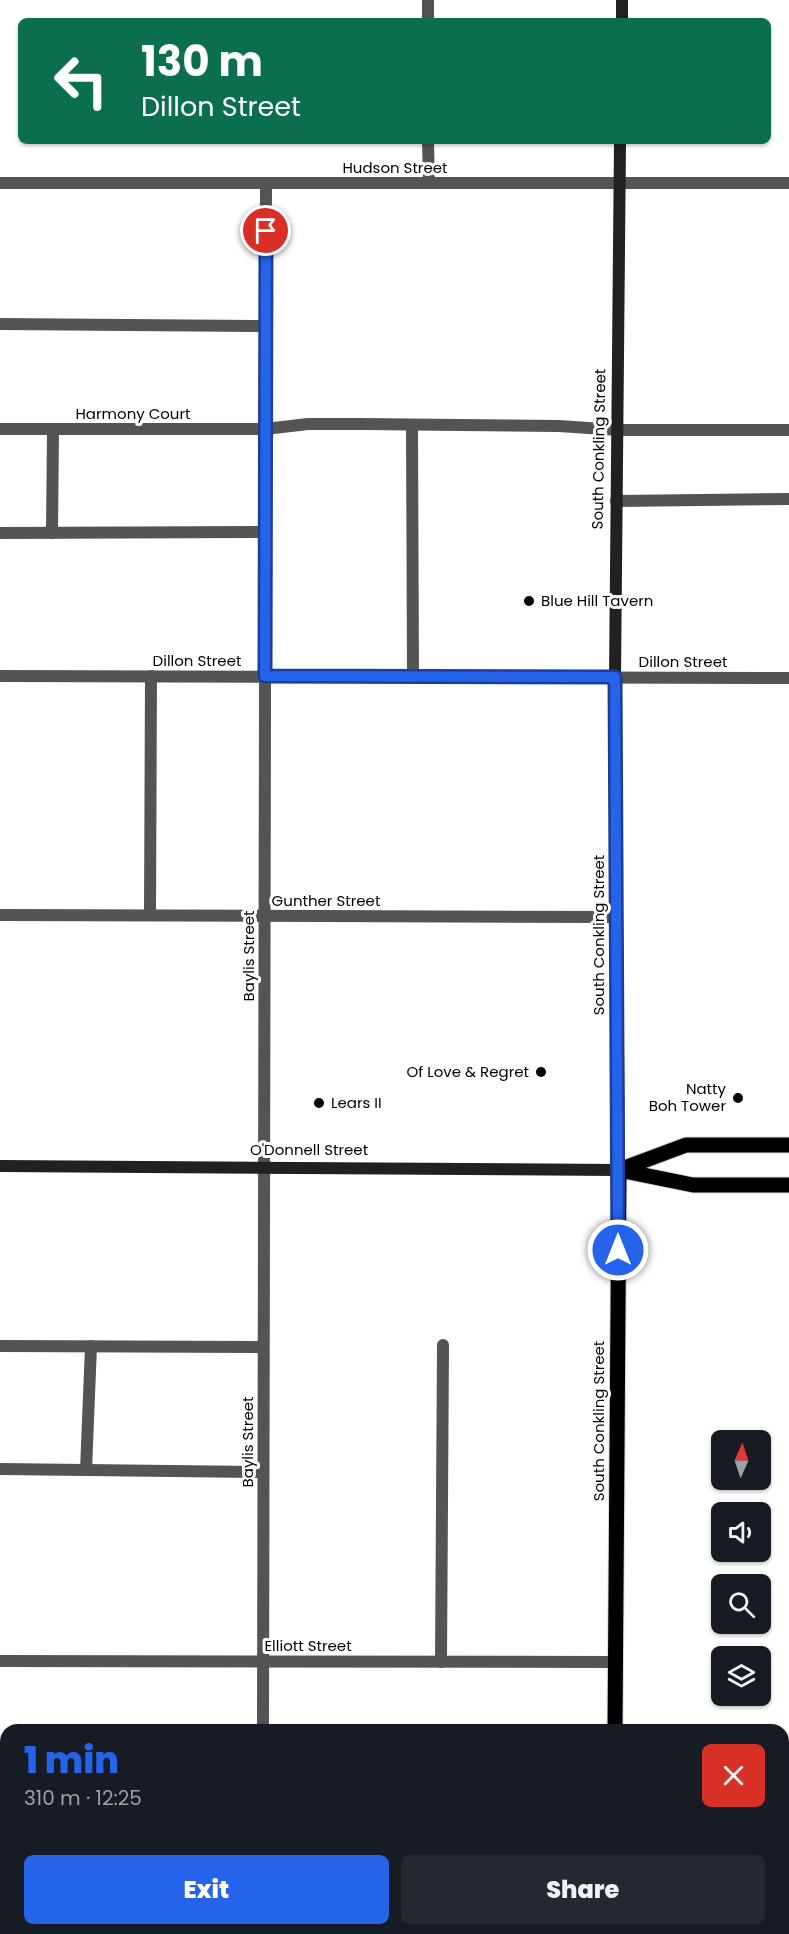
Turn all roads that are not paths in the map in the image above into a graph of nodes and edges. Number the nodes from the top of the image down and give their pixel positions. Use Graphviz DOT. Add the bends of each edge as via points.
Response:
graph roads {
  1 [pos="428,0"];
  2 [pos="622,0"];
  3 [pos="428,18"];
  4 [pos="622,18"];
  5 [pos="428,144"];
  6 [pos="620,144"];
  7 [pos="0,183"];
  8 [pos="266,183"];
  9 [pos="429,183"];
  10 [pos="620,183"];
  11 [pos="789,183"];
  12 [pos="0,324"];
  13 [pos="266,326"];
  14 [pos="412,424"];
  15 [pos="0,429"];
  16 [pos="53,429"];
  17 [pos="265,429"];
  18 [pos="618,430"];
  19 [pos="789,430"];
  20 [pos="789,499"];
  21 [pos="616,501"];
  22 [pos="265,531"];
  23 [pos="0,533"];
  24 [pos="52,533"];
  25 [pos="0,676"];
  26 [pos="151,676"];
  27 [pos="265,676"];
  28 [pos="413,676"];
  29 [pos="615,677"];
  30 [pos="789,678"];
  31 [pos="0,915"];
  32 [pos="150,915"];
  33 [pos="264,916"];
  34 [pos="616,917"];
  35 [pos="789,1145"];
  36 [pos="0,1166"];
  37 [pos="264,1168"];
  38 [pos="619,1170"];
  39 [pos="789,1185"];
  40 [pos="443,1345"];
  41 [pos="0,1346"];
  42 [pos="91,1346"];
  43 [pos="263,1347"];
  44 [pos="0,1469"];
  45 [pos="86,1470"];
  46 [pos="263,1472"];
  47 [pos="0,1661"];
  48 [pos="263,1661"];
  49 [pos="441,1662"];
  50 [pos="615,1662"];
  51 [pos="263,1724"];
  52 [pos="615,1724"];
  1 -- 3 [label="street"];
  2 -- 4 [label="street"];
  5 -- 9 [label="street"];
  6 -- 10 [label="street, South Conkling Street"];
  7 -- 8 [label="street, Hudson Street"];
  8 -- 9 [label="street, Hudson Street"];
  8 -- 13 [label="street, Baylis Street"];
  9 -- 10 [label="street, Hudson Street"];
  10 -- 11 [label="street, Hudson Street"];
  10 -- 18 [label="street, South Conkling Street"];
  12 -- 13 [label="street"];
  13 -- 17 [label="street, Baylis Street"];
  14 -- 17 [label="street, Harmony Court" via="308,424"];
  14 -- 18 [label="street, Harmony Court"];
  14 -- 28 [label="street"];
  15 -- 16 [label="street, Harmony Court"];
  16 -- 17 [label="street, Harmony Court"];
  16 -- 24 [label="street"];
  17 -- 22 [label="street, Baylis Street"];
  18 -- 19 [label="street, Harmony Court"];
  18 -- 21 [label="street, South Conkling Street"];
  20 -- 21 [label="street"];
  21 -- 29 [label="street, South Conkling Street"];
  22 -- 24 [label="street"];
  22 -- 27 [label="street, Baylis Street"];
  23 -- 24 [label="street"];
  25 -- 26 [label="street, Dillon Street"];
  26 -- 27 [label="street, Dillon Street"];
  26 -- 32 [label="street"];
  27 -- 28 [label="street, Dillon Street"];
  27 -- 33 [label="street, Baylis Street"];
  28 -- 29 [label="street, Dillon Street"];
  29 -- 30 [label="street, Dillon Street"];
  29 -- 34 [label="street, South Conkling Street"];
  31 -- 32 [label="street, Gunther Street"];
  32 -- 33 [label="street, Gunther Street"];
  33 -- 34 [label="street, Gunther Street"];
  33 -- 37 [label="street, Baylis Street"];
  34 -- 38 [label="street, South Conkling Street"];
  35 -- 38 [label="main road, O'Donnell Street" via="686,1145"];
  36 -- 37 [label="street, O'Donnell Street"];
  37 -- 38 [label="street, O'Donnell Street"];
  37 -- 43 [label="street, Baylis Street"];
  38 -- 39 [label="main road, O'Donnell Street" via="693,1185"];
  38 -- 50 [label="main road, South Conkling Street"];
  40 -- 49 [label="street"];
  41 -- 42 [label="street"];
  42 -- 43 [label="street"];
  42 -- 45 [label="street"];
  43 -- 46 [label="street, Baylis Street"];
  44 -- 45 [label="street"];
  45 -- 46 [label="street"];
  46 -- 48 [label="street, Baylis Street"];
  47 -- 48 [label="street, Elliott Street"];
  48 -- 49 [label="street, Elliott Street"];
  48 -- 51 [label="street, Baylis Street"];
  49 -- 50 [label="street, Elliott Street"];
  50 -- 52 [label="main road, South Conkling Street"];
}
